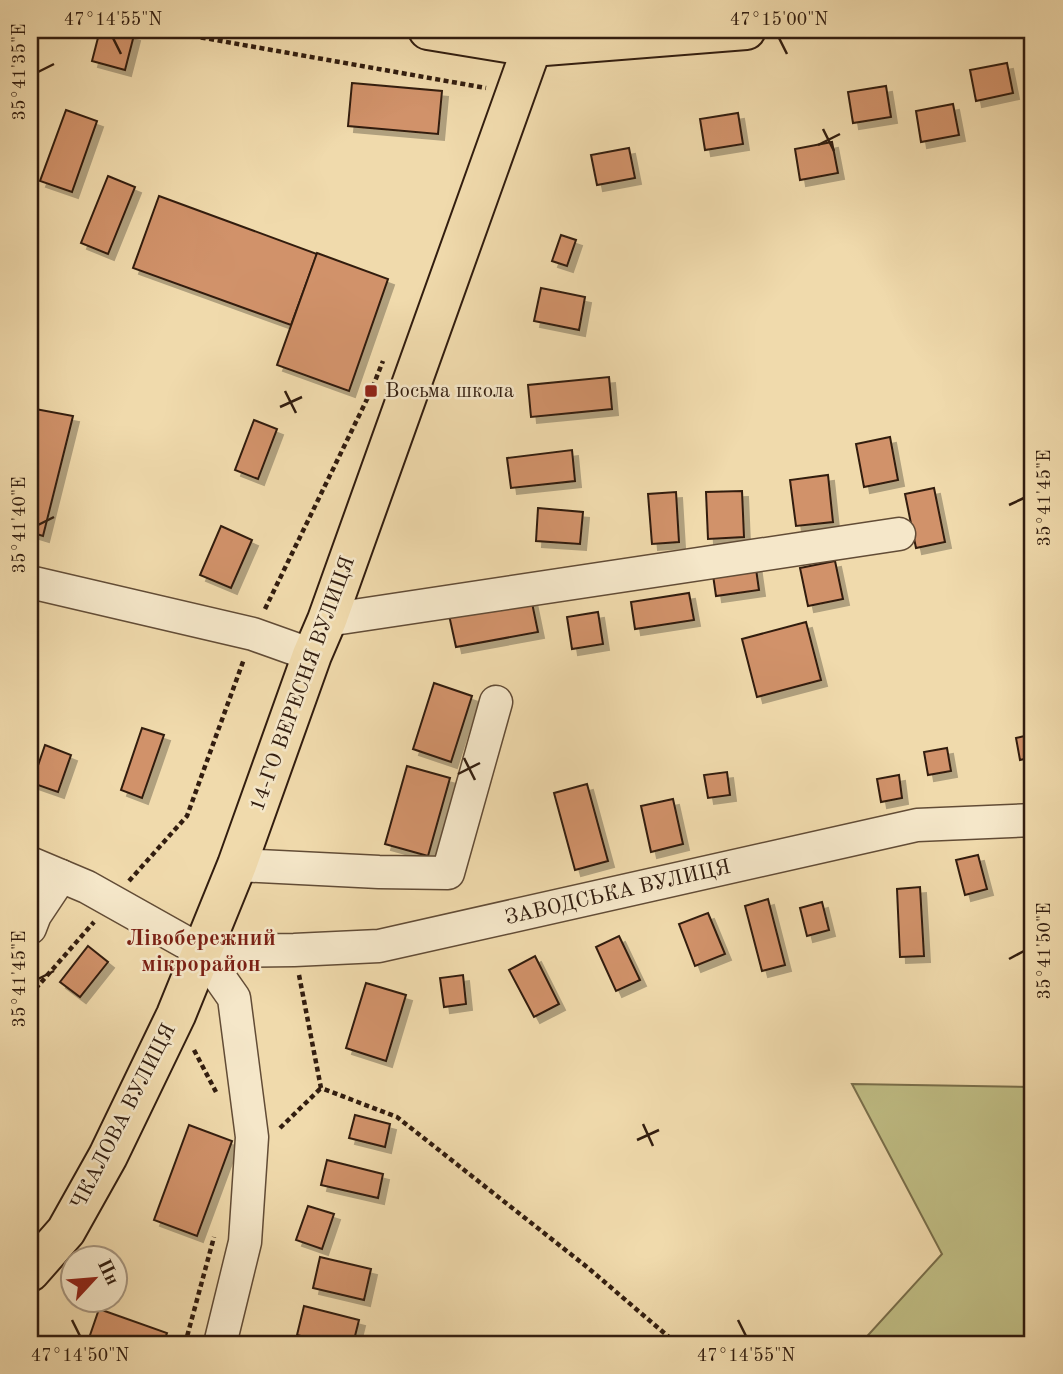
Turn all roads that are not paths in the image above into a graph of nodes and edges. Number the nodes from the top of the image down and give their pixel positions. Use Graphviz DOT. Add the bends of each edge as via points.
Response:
graph roads {
  1 [pos="428,30"];
  2 [pos="746,30"];
  3 [pos="532,38"];
  4 [pos="899,534"];
  5 [pos="30,582"];
  6 [pos="327,620"];
  7 [pos="312,655"];
  8 [pos="496,702"];
  9 [pos="1033,820"];
  10 [pos="30,863"];
  11 [pos="237,865"];
  12 [pos="61,876"];
  13 [pos="30,928"];
  14 [pos="201,951"];
  15 [pos="30,1272"];
  16 [pos="220,1344"];
  1 -- 3 [label="main road"];
  2 -- 3 [label="main road"];
  3 -- 6 [label="main road, 14-ГО ВЕРЕСНЯ ВУЛИЦЯ"];
  4 -- 6 [label="street"];
  5 -- 7 [label="street" via="253,634"];
  6 -- 7 [label="main road, 14-ГО ВЕРЕСНЯ ВУЛИЦЯ"];
  7 -- 11 [label="main road, 14-ГО ВЕРЕСНЯ ВУЛИЦЯ"];
  8 -- 11 [label="street" via="448,873"];
  9 -- 14 [label="street, ЗАВОДСЬКА ВУЛИЦЯ" via="917,825 379,946"];
  10 -- 12 [label="street"];
  11 -- 14 [label="main road, 14-ГО ВЕРЕСНЯ ВУЛИЦЯ"];
  12 -- 13 [label="street"];
  12 -- 14 [label="street"];
  14 -- 15 [label="main road, ЧКАЛОВА ВУЛИЦЯ" via="176,1015 108,1156 66,1231"];
  14 -- 16 [label="street" via="234,998 252,1137 246,1242"];
}
